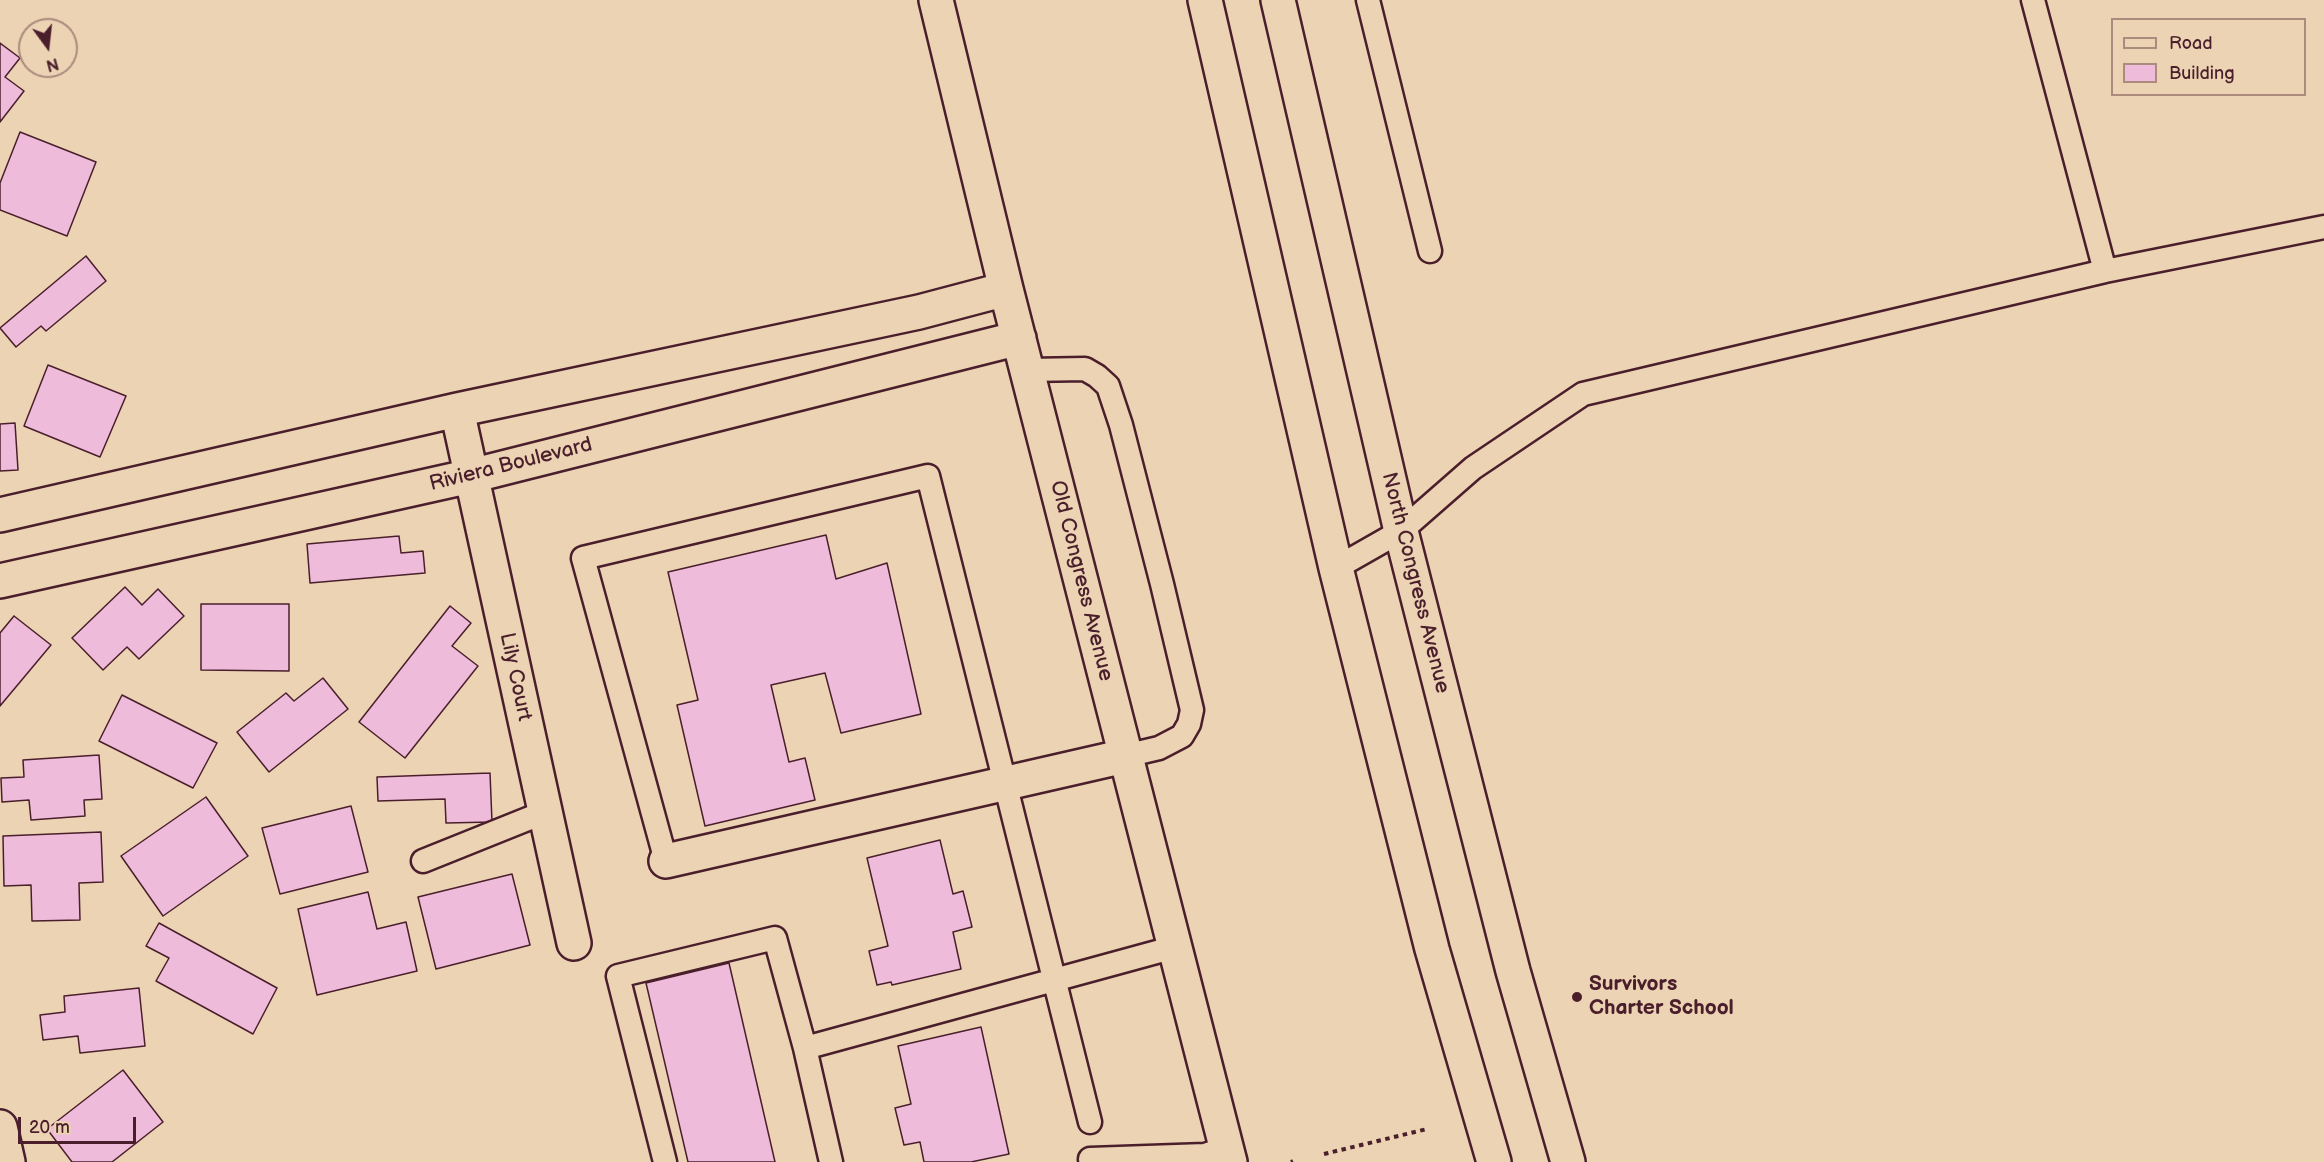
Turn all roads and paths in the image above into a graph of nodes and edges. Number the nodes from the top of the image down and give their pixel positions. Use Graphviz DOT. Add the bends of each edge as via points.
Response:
graph roads {
  1 [pos="936,0"];
  2 [pos="1205,0"];
  3 [pos="1278,0"];
  4 [pos="1368,0"];
  5 [pos="2033,0"];
  6 [pos="2324,227"];
  7 [pos="1430,251"];
  8 [pos="2105,271"];
  9 [pos="1006,289"];
  10 [pos="1019,338"];
  11 [pos="1028,370"];
  12 [pos="457,411"];
  13 [pos="471,476"];
  14 [pos="0,515"];
  15 [pos="1401,531"];
  16 [pos="1336,568"];
  17 [pos="0,581"];
  18 [pos="1125,756"];
  19 [pos="1006,783"];
  20 [pos="545,812"];
  21 [pos="423,861"];
  22 [pos="666,861"];
  23 [pos="574,943"];
  24 [pos="1175,947"];
  25 [pos="1055,980"];
  26 [pos="805,1048"];
  27 [pos="1090,1122"];
  28 [pos="0,1127"];
  29 [pos="1427,1129"];
  30 [pos="1324,1154"];
  31 [pos="1228,1155"];
  32 [pos="1086,1161"];
  33 [pos="8,1162"];
  34 [pos="665,1162"];
  35 [pos="831,1162"];
  36 [pos="1494,1162"];
  37 [pos="1569,1162"];
  1 -- 9 [label="street, Old Congress Avenue"];
  2 -- 16 [label="street"];
  3 -- 15 [label="street, North Congress Avenue"];
  4 -- 7 [label="lane"];
  5 -- 8 [label="lane"];
  6 -- 8 [label="lane"];
  8 -- 15 [label="lane" via="1583,394 1473,468"];
  9 -- 10 [label="street, Old Congress Avenue"];
  9 -- 12 [label="street" via="919,312"];
  10 -- 11 [label="street, Old Congress Avenue"];
  10 -- 13 [label="street, Riviera Boulevard"];
  11 -- 18 [label="street, Old Congress Avenue"];
  11 -- 18 [label="lane" via="1085,369 1108,386 1162,584 1192,710 1189,724 1182,736 1166,744"];
  12 -- 13 [label="street, Lily Court"];
  12 -- 14 [label="street"];
  13 -- 17 [label="street, Riviera Boulevard"];
  13 -- 20 [label="street, Lily Court"];
  15 -- 16 [label="lane"];
  15 -- 37 [label="street, North Congress Avenue" via="1513,970"];
  16 -- 36 [label="street" via="1432,949"];
  18 -- 19 [label="street"];
  18 -- 24 [label="street, Old Congress Avenue"];
  19 -- 22 [label="street"];
  19 -- 22 [label="lane" via="928,476 583,558"];
  19 -- 25 [label="lane"];
  20 -- 21 [label="lane"];
  20 -- 23 [label="street, Lily Court"];
  24 -- 25 [label="lane"];
  24 -- 31 [label="street, Old Congress Avenue"];
  25 -- 26 [label="lane"];
  25 -- 27 [label="lane"];
  26 -- 34 [label="lane" via="775,938 618,976"];
  26 -- 35 [label="lane"];
  28 -- 33 [label="street"];
  29 -- 30 [label="path"];
  31 -- 32 [label="lane"];
}
